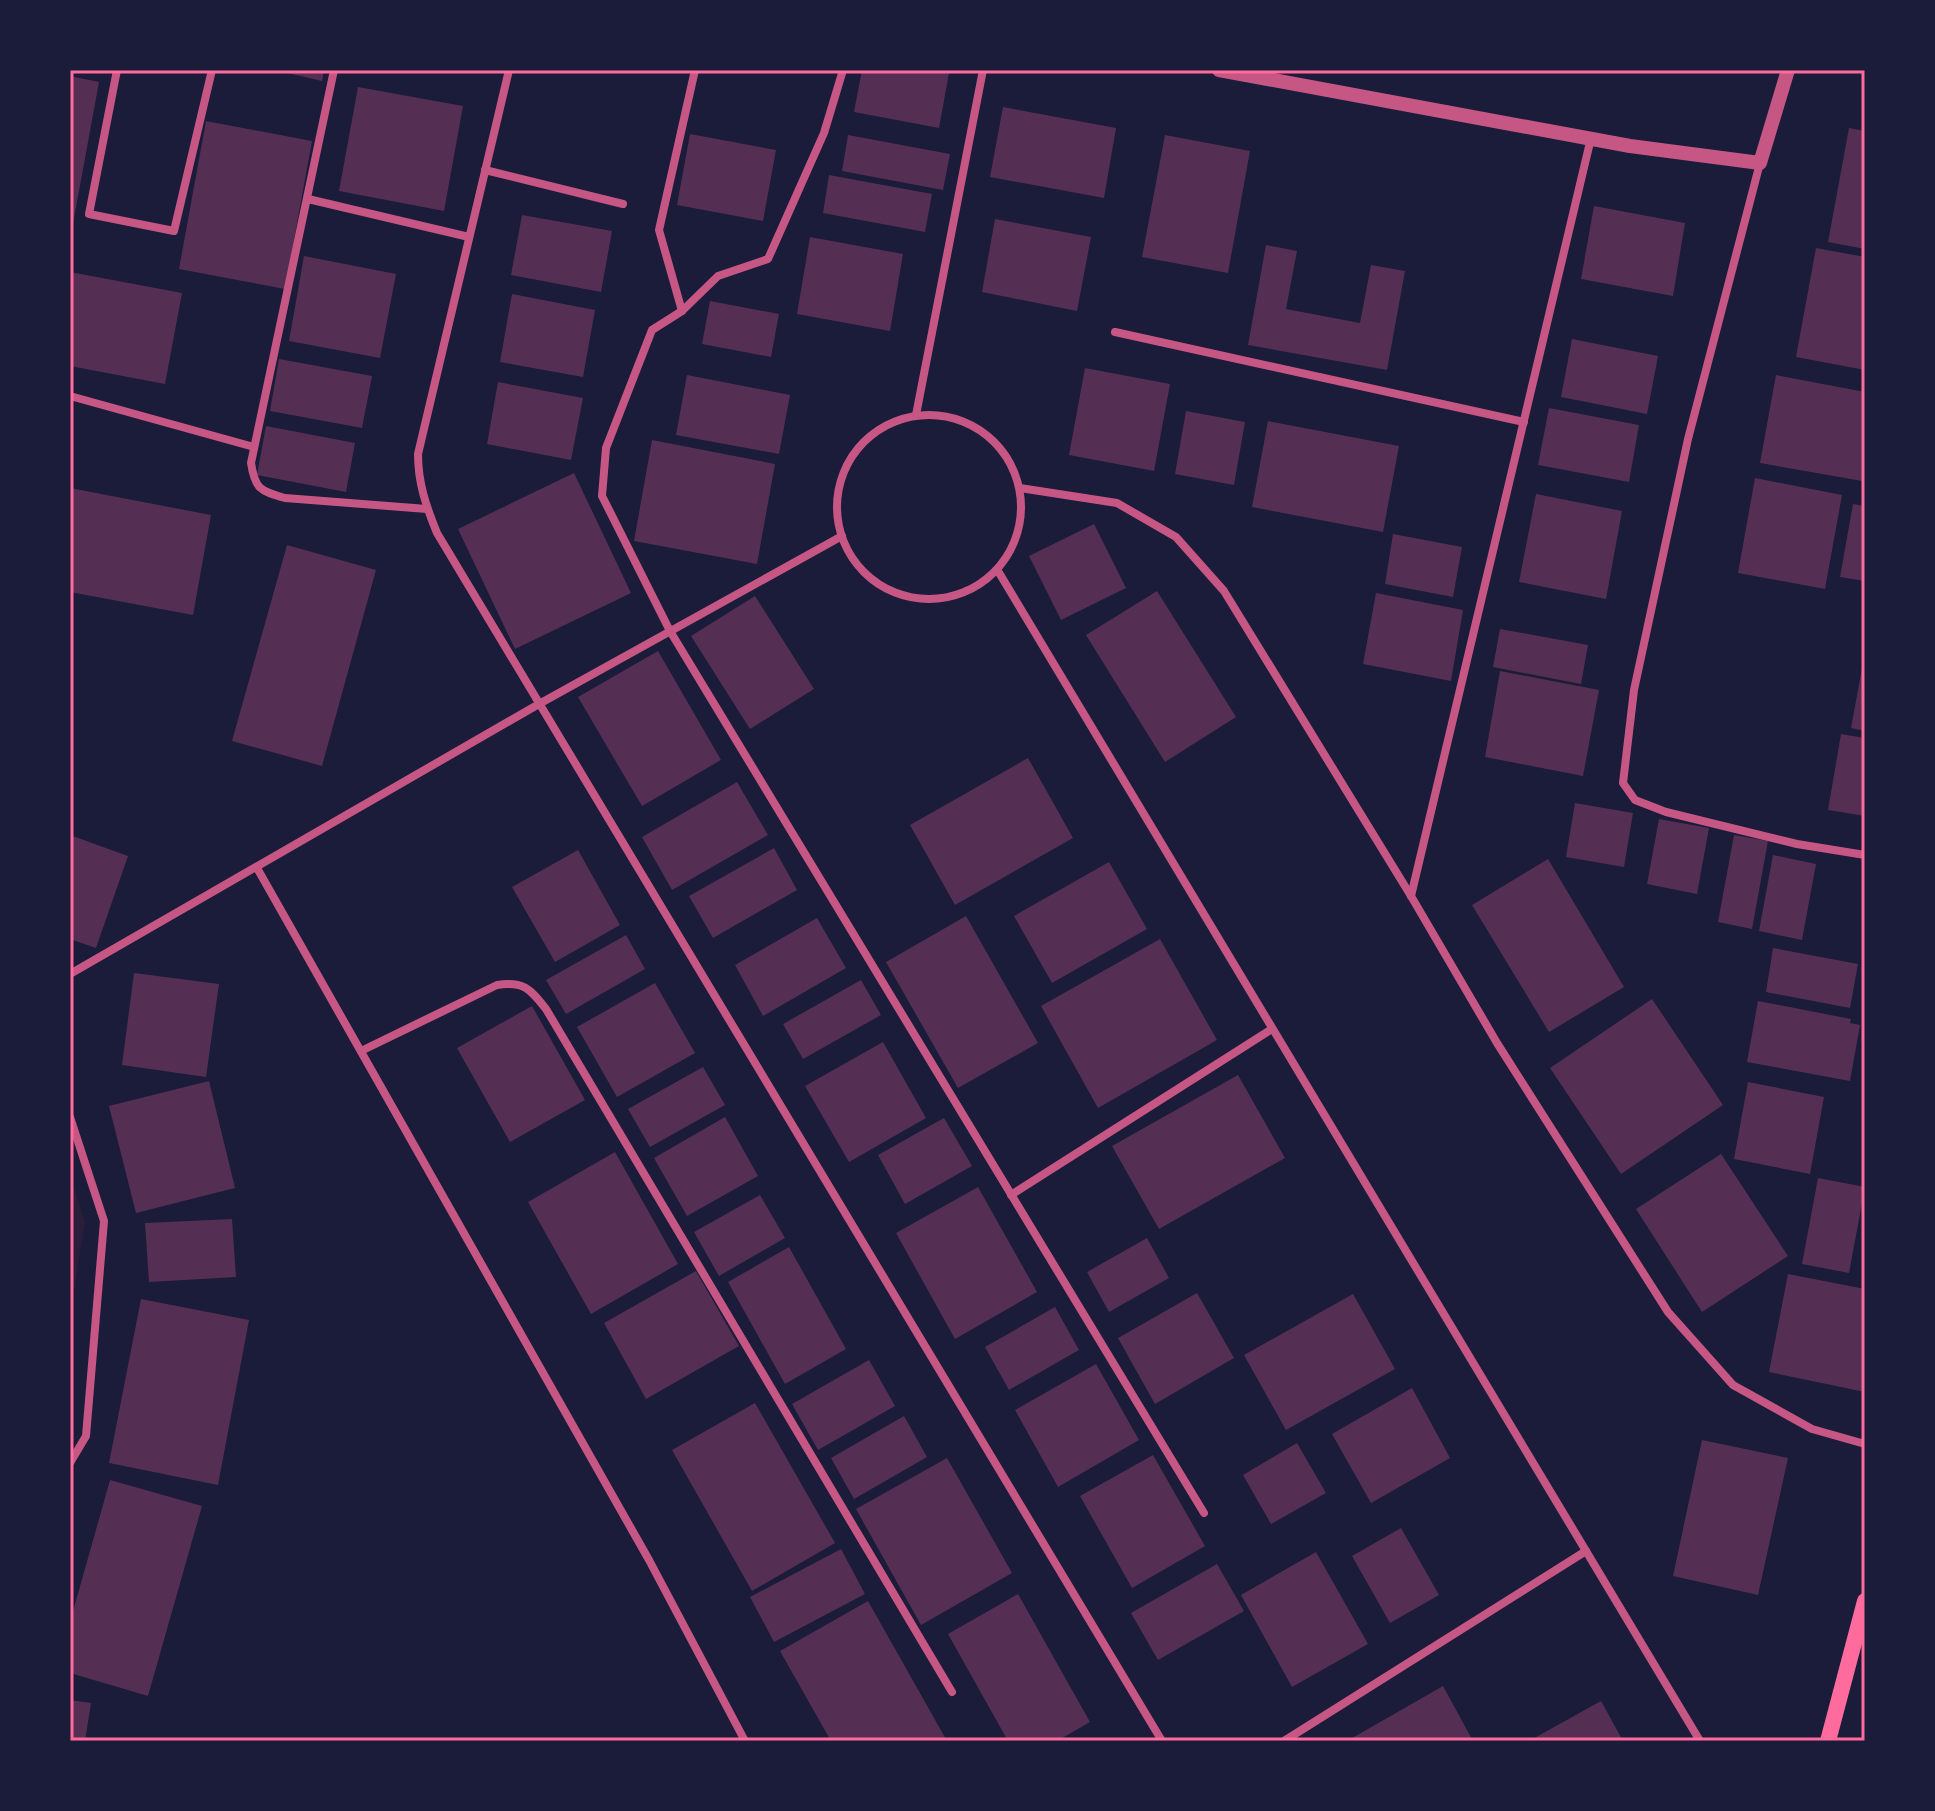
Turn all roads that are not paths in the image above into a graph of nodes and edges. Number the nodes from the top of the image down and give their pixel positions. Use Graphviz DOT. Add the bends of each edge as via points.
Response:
graph roads {
  1 [pos="117,70"];
  2 [pos="212,70"];
  3 [pos="334,70"];
  4 [pos="509,70"];
  5 [pos="695,70"];
  6 [pos="843,70"];
  7 [pos="983,70"];
  8 [pos="1219,70"];
  9 [pos="1788,70"];
  10 [pos="1591,138"];
  11 [pos="1760,163"];
  12 [pos="485,170"];
  13 [pos="308,199"];
  14 [pos="623,204"];
  15 [pos="469,237"];
  16 [pos="682,311"];
  17 [pos="1115,332"];
  18 [pos="70,396"];
  19 [pos="916,415"];
  20 [pos="1524,422"];
  21 [pos="254,447"];
  22 [pos="1020,488"];
  23 [pos="427,509"];
  24 [pos="842,536"];
  25 [pos="998,571"];
  26 [pos="670,631"];
  27 [pos="539,704"];
  28 [pos="1865,855"];
  29 [pos="257,868"];
  30 [pos="1411,896"];
  31 [pos="70,974"];
  32 [pos="1272,1029"];
  33 [pos="361,1051"];
  34 [pos="70,1117"];
  35 [pos="1011,1195"];
  36 [pos="1865,1444"];
  37 [pos="70,1463"];
  38 [pos="1204,1513"];
  39 [pos="1586,1551"];
  40 [pos="1865,1601"];
  41 [pos="952,1692"];
  42 [pos="745,1741"];
  43 [pos="1162,1741"];
  44 [pos="1284,1741"];
  45 [pos="1700,1741"];
  46 [pos="1828,1741"];
  1 -- 2 [label="street" via="89,214 174,231"];
  3 -- 13 [label="street"];
  4 -- 12 [label="street"];
  5 -- 16 [label="street" via="659,230"];
  6 -- 16 [label="street" via="824,133 768,259 718,276"];
  7 -- 19 [label="street"];
  8 -- 10 [label="street"];
  9 -- 11 [label="street"];
  10 -- 11 [label="street"];
  10 -- 20 [label="street"];
  11 -- 28 [label="street" via="1688,439 1634,690 1623,783 1635,800 1666,812"];
  12 -- 14 [label="street"];
  12 -- 15 [label="street"];
  13 -- 15 [label="street"];
  13 -- 21 [label="street"];
  15 -- 23 [label="street" via="418,454 418,480"];
  16 -- 26 [label="street" via="652,330 606,448 602,496"];
  17 -- 20 [label="street"];
  18 -- 21 [label="street"];
  19 -- 22 [label="street" via="958,419 987,434 1008,458"];
  19 -- 24 [label="street" via="886,425 860,445 843,472 837,504"];
  20 -- 30 [label="street"];
  21 -- 23 [label="street" via="253,481 265,493"];
  22 -- 25 [label="street" via="1021,520"];
  22 -- 30 [label="street" via="1117,503 1176,537 1224,591"];
  23 -- 27 [label="street"];
  24 -- 25 [label="street" via="855,563 879,585 908,598 941,600 972,590"];
  24 -- 26 [label="street"];
  25 -- 32 [label="street"];
  26 -- 27 [label="street"];
  26 -- 35 [label="street"];
  27 -- 29 [label="street"];
  27 -- 43 [label="street"];
  29 -- 31 [label="street"];
  29 -- 33 [label="street"];
  30 -- 36 [label="street" via="1497,1043 1668,1312 1733,1385 1812,1429"];
  32 -- 35 [label="street"];
  32 -- 39 [label="street"];
  33 -- 41 [label="street" via="497,985 515,983 531,991"];
  33 -- 42 [label="street" via="649,1560"];
  34 -- 37 [label="street" via="104,1221 86,1436"];
  35 -- 38 [label="street"];
  39 -- 44 [label="street"];
  39 -- 45 [label="street"];
  40 -- 46 [label="main road"];
}
